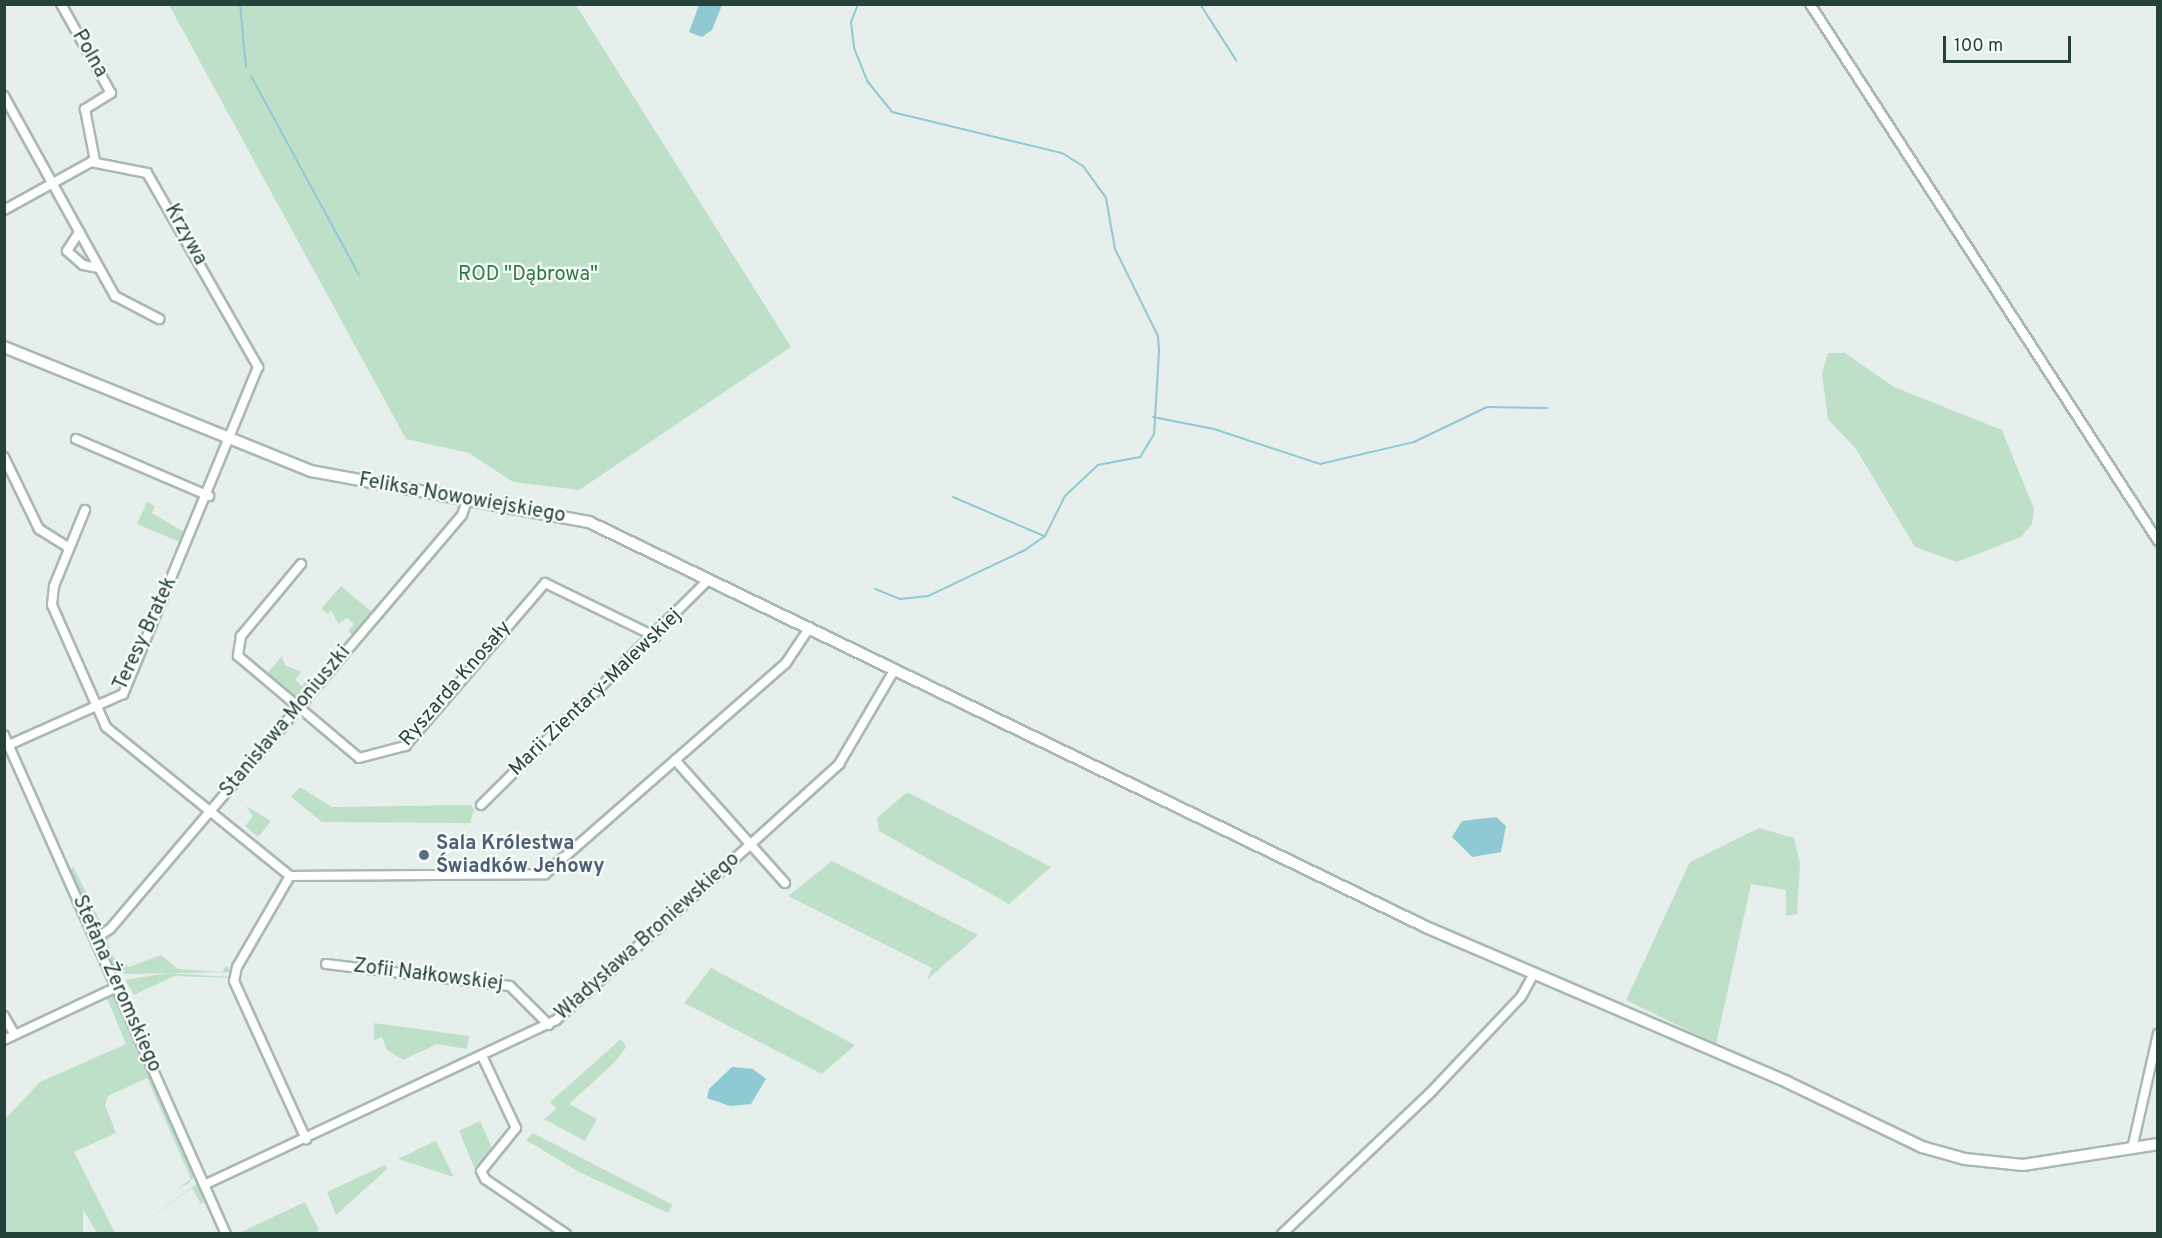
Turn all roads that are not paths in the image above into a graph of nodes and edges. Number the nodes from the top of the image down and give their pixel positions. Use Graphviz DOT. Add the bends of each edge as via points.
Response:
graph roads {
  1 [pos="61,4"];
  2 [pos="1810,4"];
  3 [pos="4,96"];
  4 [pos="95,161"];
  5 [pos="51,183"];
  6 [pos="4,210"];
  7 [pos="78,234"];
  8 [pos="98,268"];
  9 [pos="159,319"];
  10 [pos="4,347"];
  11 [pos="76,439"];
  12 [pos="232,441"];
  13 [pos="4,457"];
  14 [pos="209,496"];
  15 [pos="468,498"];
  16 [pos="85,510"];
  17 [pos="2157,541"];
  18 [pos="69,548"];
  19 [pos="301,564"];
  20 [pos="709,579"];
  21 [pos="810,627"];
  22 [pos="656,637"];
  23 [pos="895,669"];
  24 [pos="96,707"];
  25 [pos="296,710"];
  26 [pos="4,735"];
  27 [pos="9,745"];
  28 [pos="675,760"];
  29 [pos="481,805"];
  30 [pos="212,809"];
  31 [pos="751,845"];
  32 [pos="290,876"];
  33 [pos="785,883"];
  34 [pos="96,938"];
  35 [pos="326,964"];
  36 [pos="1533,975"];
  37 [pos="117,987"];
  38 [pos="4,1016"];
  39 [pos="549,1025"];
  40 [pos="14,1033"];
  41 [pos="2157,1034"];
  42 [pos="4,1040"];
  43 [pos="483,1058"];
  44 [pos="306,1138"];
  45 [pos="2157,1144"];
  46 [pos="2132,1149"];
  47 [pos="204,1185"];
  48 [pos="226,1233"];
  49 [pos="566,1233"];
  50 [pos="1282,1233"];
  1 -- 4 [label="street, Polna" via="111,93 85,109"];
  2 -- 17 [label="street"];
  3 -- 5 [label="street"];
  4 -- 5 [label="street"];
  4 -- 12 [label="street, Krzywa" via="130,166 153,179 256,361 258,371"];
  5 -- 6 [label="street"];
  5 -- 7 [label="street"];
  7 -- 8 [label="street"];
  7 -- 8 [label="street" via="67,251 83,265"];
  8 -- 9 [label="street" via="115,296"];
  10 -- 12 [label="street, Feliksa Nowowiejskiego"];
  11 -- 14 [label="street"];
  12 -- 14 [label="street, Teresy Bratek"];
  12 -- 15 [label="street, Feliksa Nowowiejskiego" via="336,477"];
  13 -- 18 [label="street" via="39,529"];
  14 -- 24 [label="street, Teresy Bratek" via="124,691"];
  15 -- 20 [label="street, Feliksa Nowowiejskiego" via="589,522"];
  15 -- 25 [label="street, Stanisława Moniuszki" via="462,515"];
  16 -- 18 [label="street"];
  18 -- 24 [label="street" via="52,605"];
  19 -- 25 [label="street, Ryszarda Knosały" via="241,636 237,650 243,664"];
  20 -- 21 [label="street, Feliksa Nowowiejskiego"];
  20 -- 22 [label="street, Marii Zientary-Malewskiej"];
  21 -- 23 [label="street, Feliksa Nowowiejskiego"];
  21 -- 28 [label="street" via="791,658"];
  22 -- 25 [label="street, Ryszarda Knosały" via="545,583 399,751 355,757"];
  22 -- 29 [label="street, Marii Zientary-Malewskiej"];
  23 -- 31 [label="street, Władysława Broniewskiego" via="850,750"];
  23 -- 36 [label="street, Feliksa Nowowiejskiego"];
  24 -- 27 [label="street, Teresy Bratek"];
  24 -- 30 [label="street" via="113,735"];
  25 -- 30 [label="street, Stanisława Moniuszki"];
  26 -- 27 [label="street, Stefana Żeromskiego"];
  27 -- 34 [label="street, Stefana Żeromskiego"];
  28 -- 31 [label="street"];
  28 -- 32 [label="street" via="541,876"];
  30 -- 32 [label="street"];
  30 -- 34 [label="street, Stanisława Moniuszki" via="110,929"];
  31 -- 33 [label="street"];
  31 -- 39 [label="street, Władysława Broniewskiego"];
  32 -- 44 [label="street" via="237,967 234,981"];
  34 -- 37 [label="street, Stefana Żeromskiego"];
  35 -- 39 [label="street, Zofii Nałkowskiej" via="510,986"];
  36 -- 46 [label="street, Feliksa Nowowiejskiego" via="1942,1154 2023,1165"];
  36 -- 50 [label="street" via="1521,997 1432,1091"];
  37 -- 40 [label="street"];
  37 -- 47 [label="street, Stefana Żeromskiego"];
  38 -- 40 [label="street"];
  39 -- 43 [label="street, Władysława Broniewskiego"];
  40 -- 42 [label="street"];
  41 -- 46 [label="street"];
  43 -- 44 [label="street, Władysława Broniewskiego"];
  43 -- 49 [label="street" via="516,1128 481,1171 485,1179"];
  44 -- 47 [label="street, Władysława Broniewskiego"];
  45 -- 46 [label="street, Feliksa Nowowiejskiego"];
  47 -- 48 [label="street, Stefana Żeromskiego"];
}
